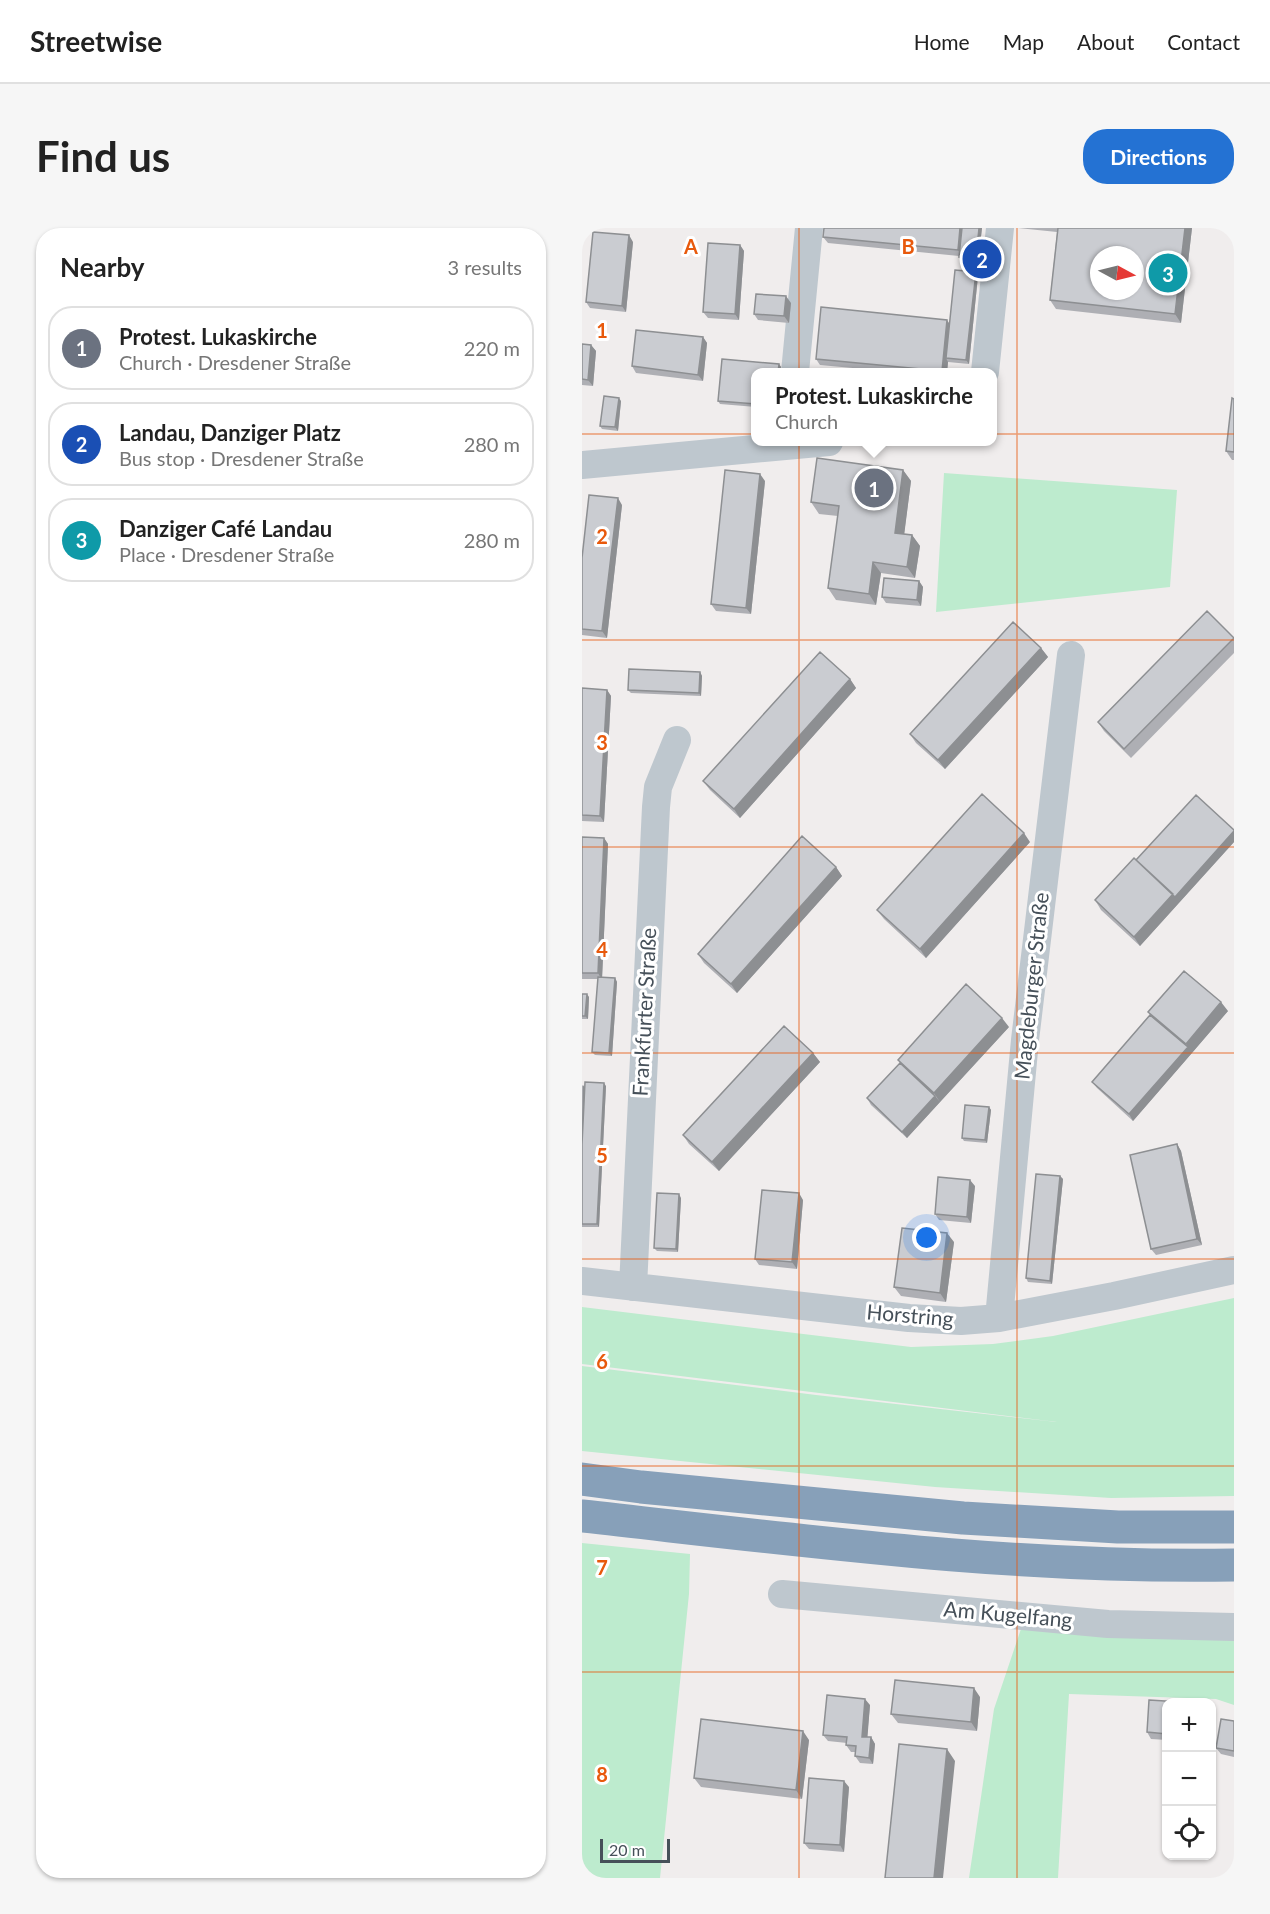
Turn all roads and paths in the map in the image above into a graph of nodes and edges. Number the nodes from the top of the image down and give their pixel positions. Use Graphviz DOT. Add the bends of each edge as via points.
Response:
graph roads {
  1 [pos="809,228"];
  2 [pos="1000,228"];
  3 [pos="795,368"];
  4 [pos="985,368"];
  5 [pos="763,446"];
  6 [pos="582,465"];
  7 [pos="1071,655"];
  8 [pos="677,740"];
  9 [pos="1234,1270"];
  10 [pos="582,1281"];
  11 [pos="633,1287"];
  12 [pos="999,1318"];
  13 [pos="582,1479"];
  14 [pos="582,1515"];
  15 [pos="1234,1527"];
  16 [pos="1234,1565"];
  17 [pos="782,1594"];
  18 [pos="1234,1627"];
  1 -- 3 [label="street"];
  2 -- 4 [label="street"];
  5 -- 6 [label="street"];
  7 -- 12 [label="street, Magdeburger Straße" via="1025,1040"];
  8 -- 11 [label="street, Frankfurter Straße" via="658,787 656,807"];
  9 -- 12 [label="street, Horstring"];
  10 -- 11 [label="street, Horstring"];
  11 -- 12 [label="street, Horstring" via="909,1318"];
  13 -- 15 [label="highway" via="963,1518 1118,1527"];
  14 -- 16 [label="highway" via="963,1556 1114,1565"];
  17 -- 18 [label="street, Am Kugelfang" via="1108,1624"];
}
